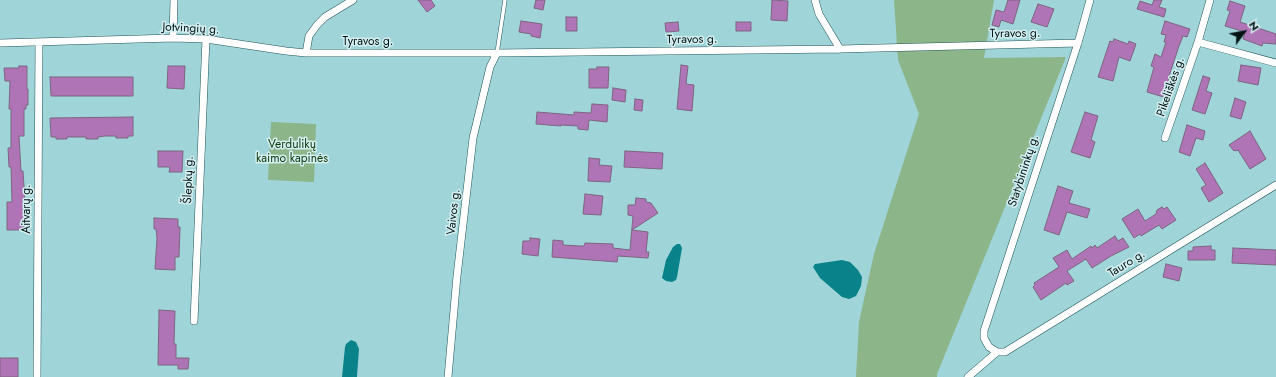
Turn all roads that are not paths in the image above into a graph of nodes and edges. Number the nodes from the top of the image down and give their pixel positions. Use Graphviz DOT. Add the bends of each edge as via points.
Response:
graph roads {
  1 [pos="174,0"];
  2 [pos="353,0"];
  3 [pos="505,0"];
  4 [pos="815,0"];
  5 [pos="1090,0"];
  6 [pos="1210,0"];
  7 [pos="173,38"];
  8 [pos="206,39"];
  9 [pos="39,42"];
  10 [pos="1198,42"];
  11 [pos="0,43"];
  12 [pos="1078,43"];
  13 [pos="840,49"];
  14 [pos="306,53"];
  15 [pos="497,53"];
  16 [pos="1276,63"];
  17 [pos="1165,138"];
  18 [pos="1276,184"];
  19 [pos="194,321"];
  20 [pos="997,352"];
  21 [pos="37,377"];
  22 [pos="448,377"];
  23 [pos="968,377"];
  1 -- 7 [label="street"];
  2 -- 14 [label="street" via="325,17 317,25 310,36"];
  3 -- 15 [label="lane"];
  4 -- 13 [label="street" via="819,14"];
  5 -- 12 [label="street, Statybininkų g."];
  6 -- 10 [label="street, Pikeliškės g."];
  7 -- 8 [label="street, Jotvingių g."];
  7 -- 9 [label="street, Jotvingių g."];
  8 -- 14 [label="street, Jotvingių g."];
  8 -- 19 [label="street, Šlepkų g."];
  9 -- 11 [label="street, Jotvingių g."];
  9 -- 21 [label="street, Aitvarų g."];
  10 -- 16 [label="street"];
  10 -- 17 [label="street, Pikeliškės g."];
  12 -- 13 [label="street, Tyravos g."];
  12 -- 20 [label="street, Statybininkų g." via="984,331 984,338 989,347"];
  13 -- 15 [label="street, Tyravos g."];
  14 -- 15 [label="street, Tyravos g."];
  15 -- 22 [label="street, Vaivos g." via="490,67 473,138"];
  18 -- 20 [label="street, Tauro g." via="1005,352"];
  20 -- 23 [label="street"];
}
